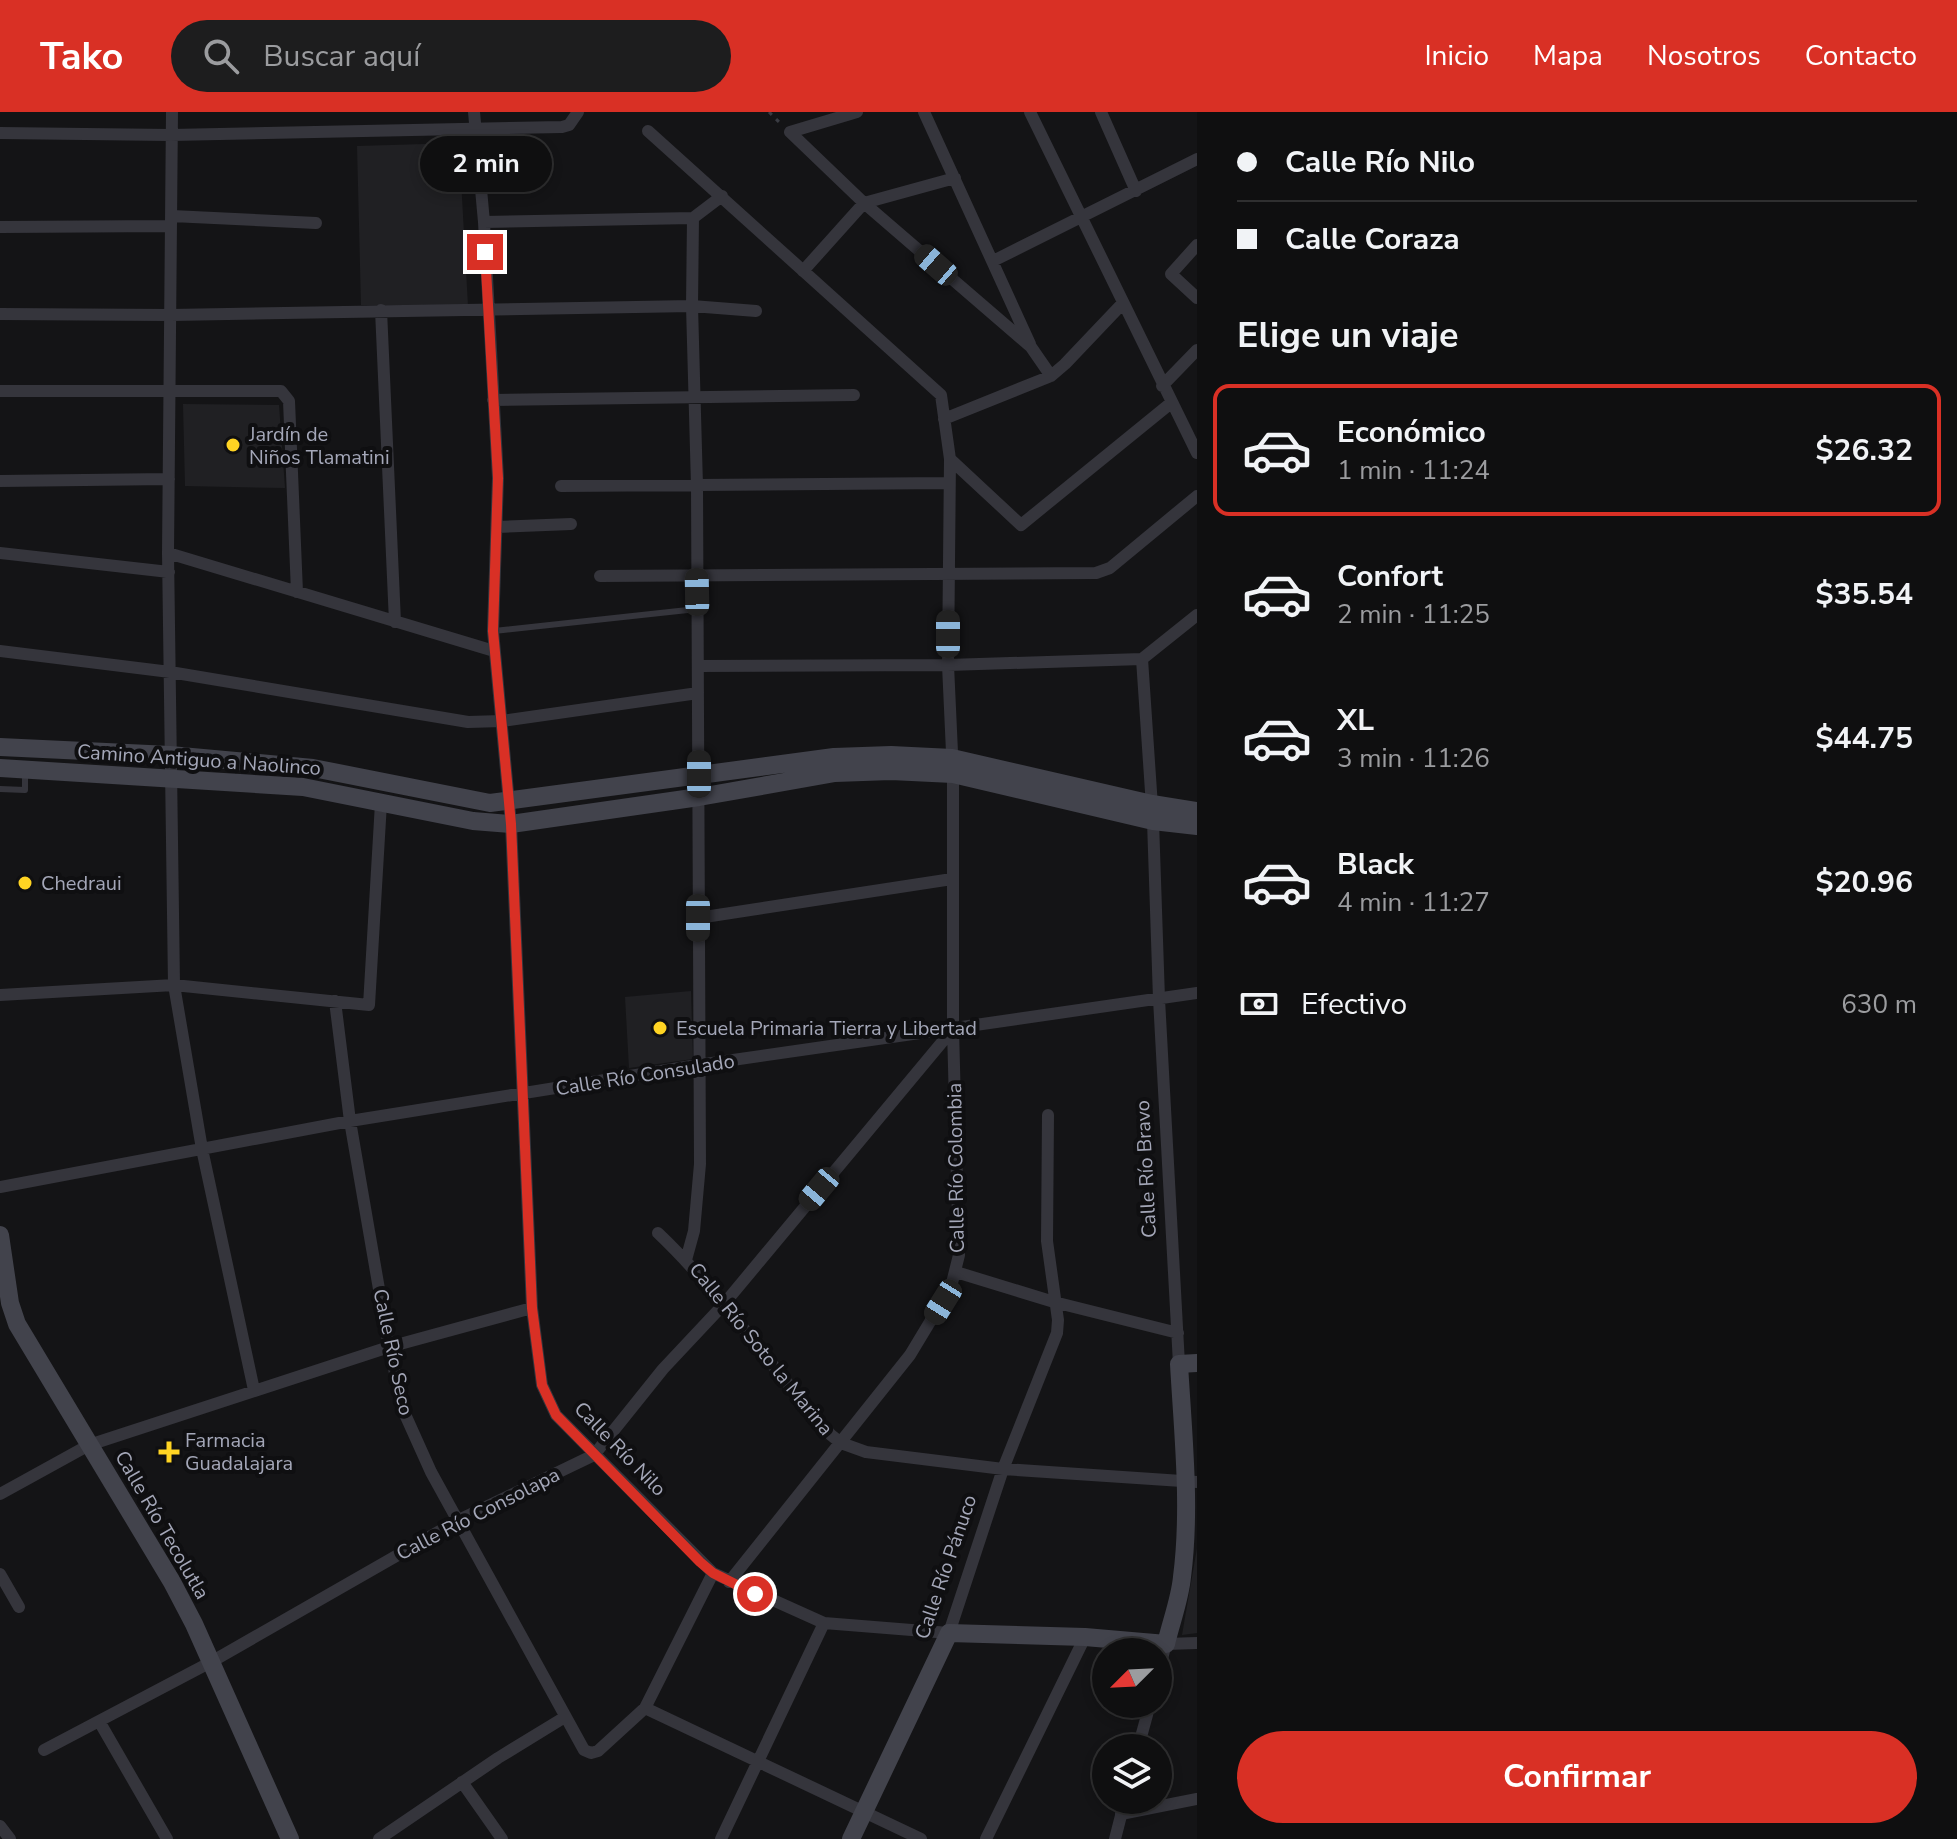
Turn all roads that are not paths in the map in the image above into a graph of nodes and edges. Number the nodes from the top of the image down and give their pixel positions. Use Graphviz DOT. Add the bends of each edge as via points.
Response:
graph roads {
  1 [pos="172,112"];
  2 [pos="474,112"];
  3 [pos="578,112"];
  4 [pos="857,112"];
  5 [pos="924,112"];
  6 [pos="1030,112"];
  7 [pos="1101,112"];
  8 [pos="475,130"];
  9 [pos="648,131"];
  10 [pos="0,133"];
  11 [pos="171,135"];
  12 [pos="1197,159"];
  13 [pos="955,178"];
  14 [pos="1136,191"];
  15 [pos="722,196"];
  16 [pos="864,203"];
  17 [pos="693,218"];
  18 [pos="1082,219"];
  19 [pos="172,221"];
  20 [pos="484,222"];
  21 [pos="316,223"];
  22 [pos="0,227"];
  23 [pos="1197,245"];
  24 [pos="993,261"];
  25 [pos="803,271"];
  26 [pos="1197,298"];
  27 [pos="1123,303"];
  28 [pos="692,306"];
  29 [pos="381,310"];
  30 [pos="487,310"];
  31 [pos="756,311"];
  32 [pos="0,314"];
  33 [pos="171,315"];
  34 [pos="1031,347"];
  35 [pos="1197,350"];
  36 [pos="1051,376"];
  37 [pos="1162,386"];
  38 [pos="0,391"];
  39 [pos="170,391"];
  40 [pos="854,395"];
  41 [pos="694,398"];
  42 [pos="493,400"];
  43 [pos="1171,403"];
  44 [pos="944,419"];
  45 [pos="1197,453"];
  46 [pos="950,459"];
  47 [pos="169,479"];
  48 [pos="0,481"];
  49 [pos="949,483"];
  50 [pos="561,486"];
  51 [pos="697,486"];
  52 [pos="1197,496"];
  53 [pos="571,524"];
  54 [pos="497,527"];
  55 [pos="0,553"];
  56 [pos="168,553"];
  57 [pos="169,572"];
  58 [pos="948,574"];
  59 [pos="697,575"];
  60 [pos="600,576"];
  61 [pos="297,592"];
  62 [pos="697,609"];
  63 [pos="1197,615"];
  64 [pos="395,622"];
  65 [pos="493,631"];
  66 [pos="0,651"];
  67 [pos="494,651"];
  68 [pos="1142,659"];
  69 [pos="948,665"];
  70 [pos="698,666"];
  71 [pos="170,672"];
  72 [pos="698,693"];
  73 [pos="502,721"];
  74 [pos="0,747"];
  75 [pos="27,749"];
  76 [pos="170,755"];
  77 [pos="953,766"];
  78 [pos="0,768"];
  79 [pos="25,770"];
  80 [pos="699,774"];
  81 [pos="170,777"];
  82 [pos="0,789"];
  83 [pos="699,797"];
  84 [pos="508,802"];
  85 [pos="381,803"];
  86 [pos="1197,811"];
  87 [pos="1153,812"];
  88 [pos="511,824"];
  89 [pos="1197,826"];
  90 [pos="952,879"];
  91 [pos="698,918"];
  92 [pos="174,985"];
  93 [pos="1197,993"];
  94 [pos="0,995"];
  95 [pos="1159,999"];
  96 [pos="335,1001"];
  97 [pos="953,1029"];
  98 [pos="698,1065"];
  99 [pos="524,1094"];
  100 [pos="1048,1115"];
  101 [pos="350,1121"];
  102 [pos="202,1149"];
  103 [pos="0,1187"];
  104 [pos="658,1233"];
  105 [pos="0,1235"];
  106 [pos="686,1260"];
  107 [pos="956,1272"];
  108 [pos="1054,1302"];
  109 [pos="5,1304"];
  110 [pos="724,1304"];
  111 [pos="532,1308"];
  112 [pos="1178,1333"];
  113 [pos="389,1347"];
  114 [pos="1188,1364"];
  115 [pos="254,1390"];
  116 [pos="841,1443"];
  117 [pos="89,1445"];
  118 [pos="594,1455"];
  119 [pos="1003,1469"];
  120 [pos="1191,1483"];
  121 [pos="0,1494"];
  122 [pos="459,1520"];
  123 [pos="713,1573"];
  124 [pos="0,1574"];
  125 [pos="729,1582"];
  126 [pos="19,1607"];
  127 [pos="824,1623"];
  128 [pos="949,1633"];
  129 [pos="1085,1637"];
  130 [pos="1097,1638"];
  131 [pos="1168,1638"];
  132 [pos="1197,1643"];
  133 [pos="1172,1644"];
  134 [pos="211,1662"];
  135 [pos="645,1708"];
  136 [pos="565,1717"];
  137 [pos="99,1721"];
  138 [pos="44,1750"];
  139 [pos="758,1761"];
  140 [pos="462,1782"];
  141 [pos="1197,1799"];
  142 [pos="1172,1804"];
  143 [pos="864,1812"];
  144 [pos="1121,1814"];
  145 [pos="0,1826"];
  146 [pos="10,1839"];
  147 [pos="167,1839"];
  148 [pos="290,1839"];
  149 [pos="379,1839"];
  150 [pos="502,1839"];
  151 [pos="721,1839"];
  152 [pos="851,1839"];
  153 [pos="921,1839"];
  154 [pos="986,1839"];
  155 [pos="1115,1839"];
  1 -- 11 [label="street"];
  2 -- 8 [label="street, Calle Río Nilo"];
  3 -- 8 [label="street" via="562,127"];
  4 -- 16 [label="street" via="790,132"];
  5 -- 13 [label="street"];
  6 -- 18 [label="street"];
  7 -- 14 [label="street"];
  8 -- 11 [label="street"];
  8 -- 20 [label="street, Calle Río Nilo"];
  9 -- 15 [label="street, Calle Río Colombia"];
  10 -- 11 [label="street"];
  11 -- 19 [label="street"];
  12 -- 14 [label="street"];
  13 -- 16 [label="street"];
  13 -- 24 [label="street"];
  14 -- 18 [label="street"];
  15 -- 17 [label="street"];
  15 -- 25 [label="street, Calle Río Colombia"];
  16 -- 25 [label="street"];
  16 -- 34 [label="street"];
  17 -- 20 [label="street"];
  17 -- 28 [label="street, Calle Río Soto la Marina"];
  18 -- 24 [label="street"];
  18 -- 27 [label="street"];
  19 -- 21 [label="street"];
  19 -- 22 [label="street"];
  19 -- 33 [label="street"];
  20 -- 30 [label="street, Calle Río Nilo"];
  23 -- 26 [label="street" via="1171,274"];
  24 -- 34 [label="street"];
  25 -- 44 [label="street, Calle Río Colombia" via="941,395"];
  27 -- 36 [label="street"];
  27 -- 37 [label="street"];
  28 -- 30 [label="street"];
  28 -- 31 [label="street"];
  28 -- 41 [label="street, Calle Río Soto la Marina"];
  29 -- 30 [label="street"];
  29 -- 33 [label="street"];
  29 -- 64 [label="street"];
  30 -- 42 [label="street, Calle Río Nilo"];
  32 -- 33 [label="street"];
  33 -- 39 [label="street"];
  34 -- 36 [label="street"];
  35 -- 37 [label="street"];
  36 -- 44 [label="street"];
  37 -- 43 [label="street"];
  38 -- 39 [label="street"];
  39 -- 47 [label="street"];
  39 -- 61 [label="street" via="286,395"];
  40 -- 41 [label="street"];
  41 -- 42 [label="street"];
  41 -- 51 [label="street, Calle Río Soto la Marina"];
  42 -- 54 [label="street, Calle Río Nilo"];
  43 -- 45 [label="street"];
  43 -- 46 [label="street" via="1021,525"];
  44 -- 46 [label="street, Calle Río Colombia"];
  46 -- 49 [label="street, Calle Río Colombia"];
  47 -- 48 [label="street"];
  47 -- 56 [label="street"];
  49 -- 51 [label="street"];
  49 -- 58 [label="street, Calle Río Colombia"];
  50 -- 51 [label="street"];
  51 -- 59 [label="street, Calle Río Soto la Marina"];
  52 -- 58 [label="street" via="1110,568 1096,573"];
  53 -- 54 [label="street"];
  54 -- 65 [label="street, Calle Río Nilo"];
  55 -- 57 [label="street"];
  56 -- 57 [label="street"];
  56 -- 61 [label="street"];
  57 -- 71 [label="street"];
  58 -- 59 [label="street"];
  58 -- 69 [label="street, Calle Río Colombia"];
  59 -- 60 [label="street"];
  59 -- 62 [label="street, Calle Río Soto la Marina"];
  61 -- 64 [label="street"];
  62 -- 65 [label="lane"];
  62 -- 70 [label="street, Calle Río Soto la Marina"];
  63 -- 68 [label="street"];
  64 -- 67 [label="street"];
  65 -- 67 [label="street, Calle Río Nilo"];
  66 -- 71 [label="street"];
  67 -- 73 [label="street, Calle Río Nilo"];
  68 -- 69 [label="street"];
  68 -- 87 [label="street, Calle Río Bravo"];
  69 -- 70 [label="street"];
  69 -- 77 [label="street, Calle Río Colombia"];
  70 -- 72 [label="street, Calle Río Soto la Marina"];
  71 -- 73 [label="street" via="468,722"];
  71 -- 76 [label="street"];
  72 -- 73 [label="street"];
  72 -- 80 [label="street, Calle Río Soto la Marina"];
  73 -- 84 [label="street, Calle Río Nilo"];
  74 -- 75 [label="main road, Camino Antiguo a Naolinco"];
  75 -- 76 [label="main road, Camino Antiguo a Naolinco"];
  75 -- 79 [label="lane"];
  76 -- 81 [label="street"];
  76 -- 84 [label="main road, Camino Antiguo a Naolinco" via="313,768 473,801"];
  77 -- 80 [label="main road, Camino Antiguo a Naolinco" via="891,755"];
  77 -- 83 [label="main road, Camino Antiguo a Naolinco" via="835,773"];
  77 -- 87 [label="main road, Camino Antiguo a Naolinco"];
  77 -- 90 [label="street, Calle Río Colombia"];
  78 -- 79 [label="main road, Camino Antiguo a Naolinco"];
  79 -- 81 [label="main road, Camino Antiguo a Naolinco"];
  79 -- 82 [label="lane" via="25,790"];
  80 -- 83 [label="street, Calle Río Soto la Marina"];
  80 -- 84 [label="main road, Camino Antiguo a Naolinco"];
  81 -- 85 [label="main road, Camino Antiguo a Naolinco" via="303,787"];
  81 -- 92 [label="street"];
  83 -- 88 [label="main road, Camino Antiguo a Naolinco"];
  83 -- 91 [label="street, Calle Río Soto la Marina"];
  84 -- 88 [label="street, Calle Río Nilo"];
  85 -- 88 [label="main road, Camino Antiguo a Naolinco"];
  85 -- 96 [label="street" via="369,1005"];
  86 -- 87 [label="main road, Camino Antiguo a Naolinco"];
  87 -- 89 [label="main road, Camino Antiguo a Naolinco"];
  87 -- 95 [label="street, Calle Río Bravo"];
  88 -- 99 [label="street, Calle Río Nilo"];
  90 -- 91 [label="street"];
  90 -- 97 [label="street, Calle Río Colombia"];
  91 -- 98 [label="street, Calle Río Soto la Marina"];
  92 -- 94 [label="street"];
  92 -- 96 [label="street"];
  92 -- 102 [label="street"];
  93 -- 95 [label="street, Calle Río Consulado"];
  95 -- 97 [label="street, Calle Río Consulado"];
  95 -- 112 [label="street, Calle Río Bravo"];
  96 -- 101 [label="street, Calle Río Seco"];
  97 -- 98 [label="street, Calle Río Consulado"];
  97 -- 107 [label="street, Calle Río Colombia" via="960,1236"];
  97 -- 110 [label="street, Calle Río Consolapa"];
  98 -- 99 [label="street, Calle Río Consulado"];
  98 -- 106 [label="street, Calle Río Soto la Marina" via="699,1201"];
  99 -- 101 [label="street, Calle Río Consulado"];
  99 -- 111 [label="street, Calle Río Nilo"];
  100 -- 108 [label="street, Calle Río Pánuco" via="1047,1241"];
  101 -- 102 [label="street, Calle Río Consulado"];
  101 -- 113 [label="street, Calle Río Seco"];
  102 -- 103 [label="street, Calle Río Consulado"];
  102 -- 115 [label="street"];
  104 -- 106 [label="street"];
  105 -- 109 [label="main road, Calle Río Tecolutla"];
  106 -- 110 [label="street, Calle Río Soto la Marina"];
  107 -- 108 [label="street"];
  107 -- 116 [label="street, Calle Río Colombia" via="910,1355"];
  108 -- 112 [label="street"];
  108 -- 119 [label="street, Calle Río Pánuco" via="1058,1320 1053,1347"];
  109 -- 117 [label="main road, Calle Río Tecolutla"];
  110 -- 116 [label="street, Calle Río Soto la Marina"];
  110 -- 118 [label="street, Calle Río Consolapa"];
  111 -- 113 [label="street"];
  111 -- 118 [label="street, Calle Río Nilo" via="547,1401"];
  112 -- 114 [label="street, Calle Río Bravo"];
  113 -- 115 [label="street"];
  113 -- 122 [label="street, Calle Río Seco" via="404,1412"];
  114 -- 120 [label="main road, Calle Río Bravo"];
  115 -- 117 [label="street"];
  116 -- 119 [label="street, Calle Río Soto la Marina" via="866,1452"];
  116 -- 125 [label="street, Calle Río Colombia"];
  117 -- 121 [label="street"];
  117 -- 134 [label="main road, Calle Río Tecolutla" via="172,1582"];
  118 -- 122 [label="street, Calle Río Consolapa"];
  118 -- 123 [label="street, Calle Río Nilo"];
  119 -- 120 [label="street, Calle Río Soto la Marina"];
  119 -- 128 [label="street, Calle Río Pánuco"];
  120 -- 131 [label="main road, Calle Río Bravo" via="1182,1580"];
  122 -- 134 [label="street, Calle Río Consolapa"];
  122 -- 136 [label="street, Calle Río Seco"];
  123 -- 125 [label="street, Calle Río Nilo"];
  123 -- 135 [label="street"];
  124 -- 126 [label="street"];
  125 -- 127 [label="street, Calle Río Nilo"];
  127 -- 128 [label="street, Calle Río Nilo"];
  127 -- 139 [label="street"];
  128 -- 129 [label="main road, Calle Río Nilo"];
  128 -- 143 [label="main road, Calle Río Pánuco"];
  129 -- 130 [label="main road, Calle Río Nilo"];
  129 -- 154 [label="street"];
  132 -- 133 [label="street"];
  134 -- 137 [label="street, Calle Río Consolapa"];
  134 -- 148 [label="main road, Calle Río Tecolutla"];
  135 -- 136 [label="street, Calle Río Seco" via="591,1753"];
  135 -- 139 [label="street"];
  136 -- 140 [label="street"];
  137 -- 138 [label="street, Calle Río Consolapa"];
  137 -- 147 [label="street"];
  139 -- 143 [label="street"];
  139 -- 151 [label="street"];
  140 -- 149 [label="street"];
  140 -- 150 [label="street"];
  141 -- 142 [label="street"];
  143 -- 152 [label="main road, Calle Río Pánuco"];
  143 -- 153 [label="street"];
  144 -- 155 [label="street"];
  145 -- 146 [label="street"];
}
